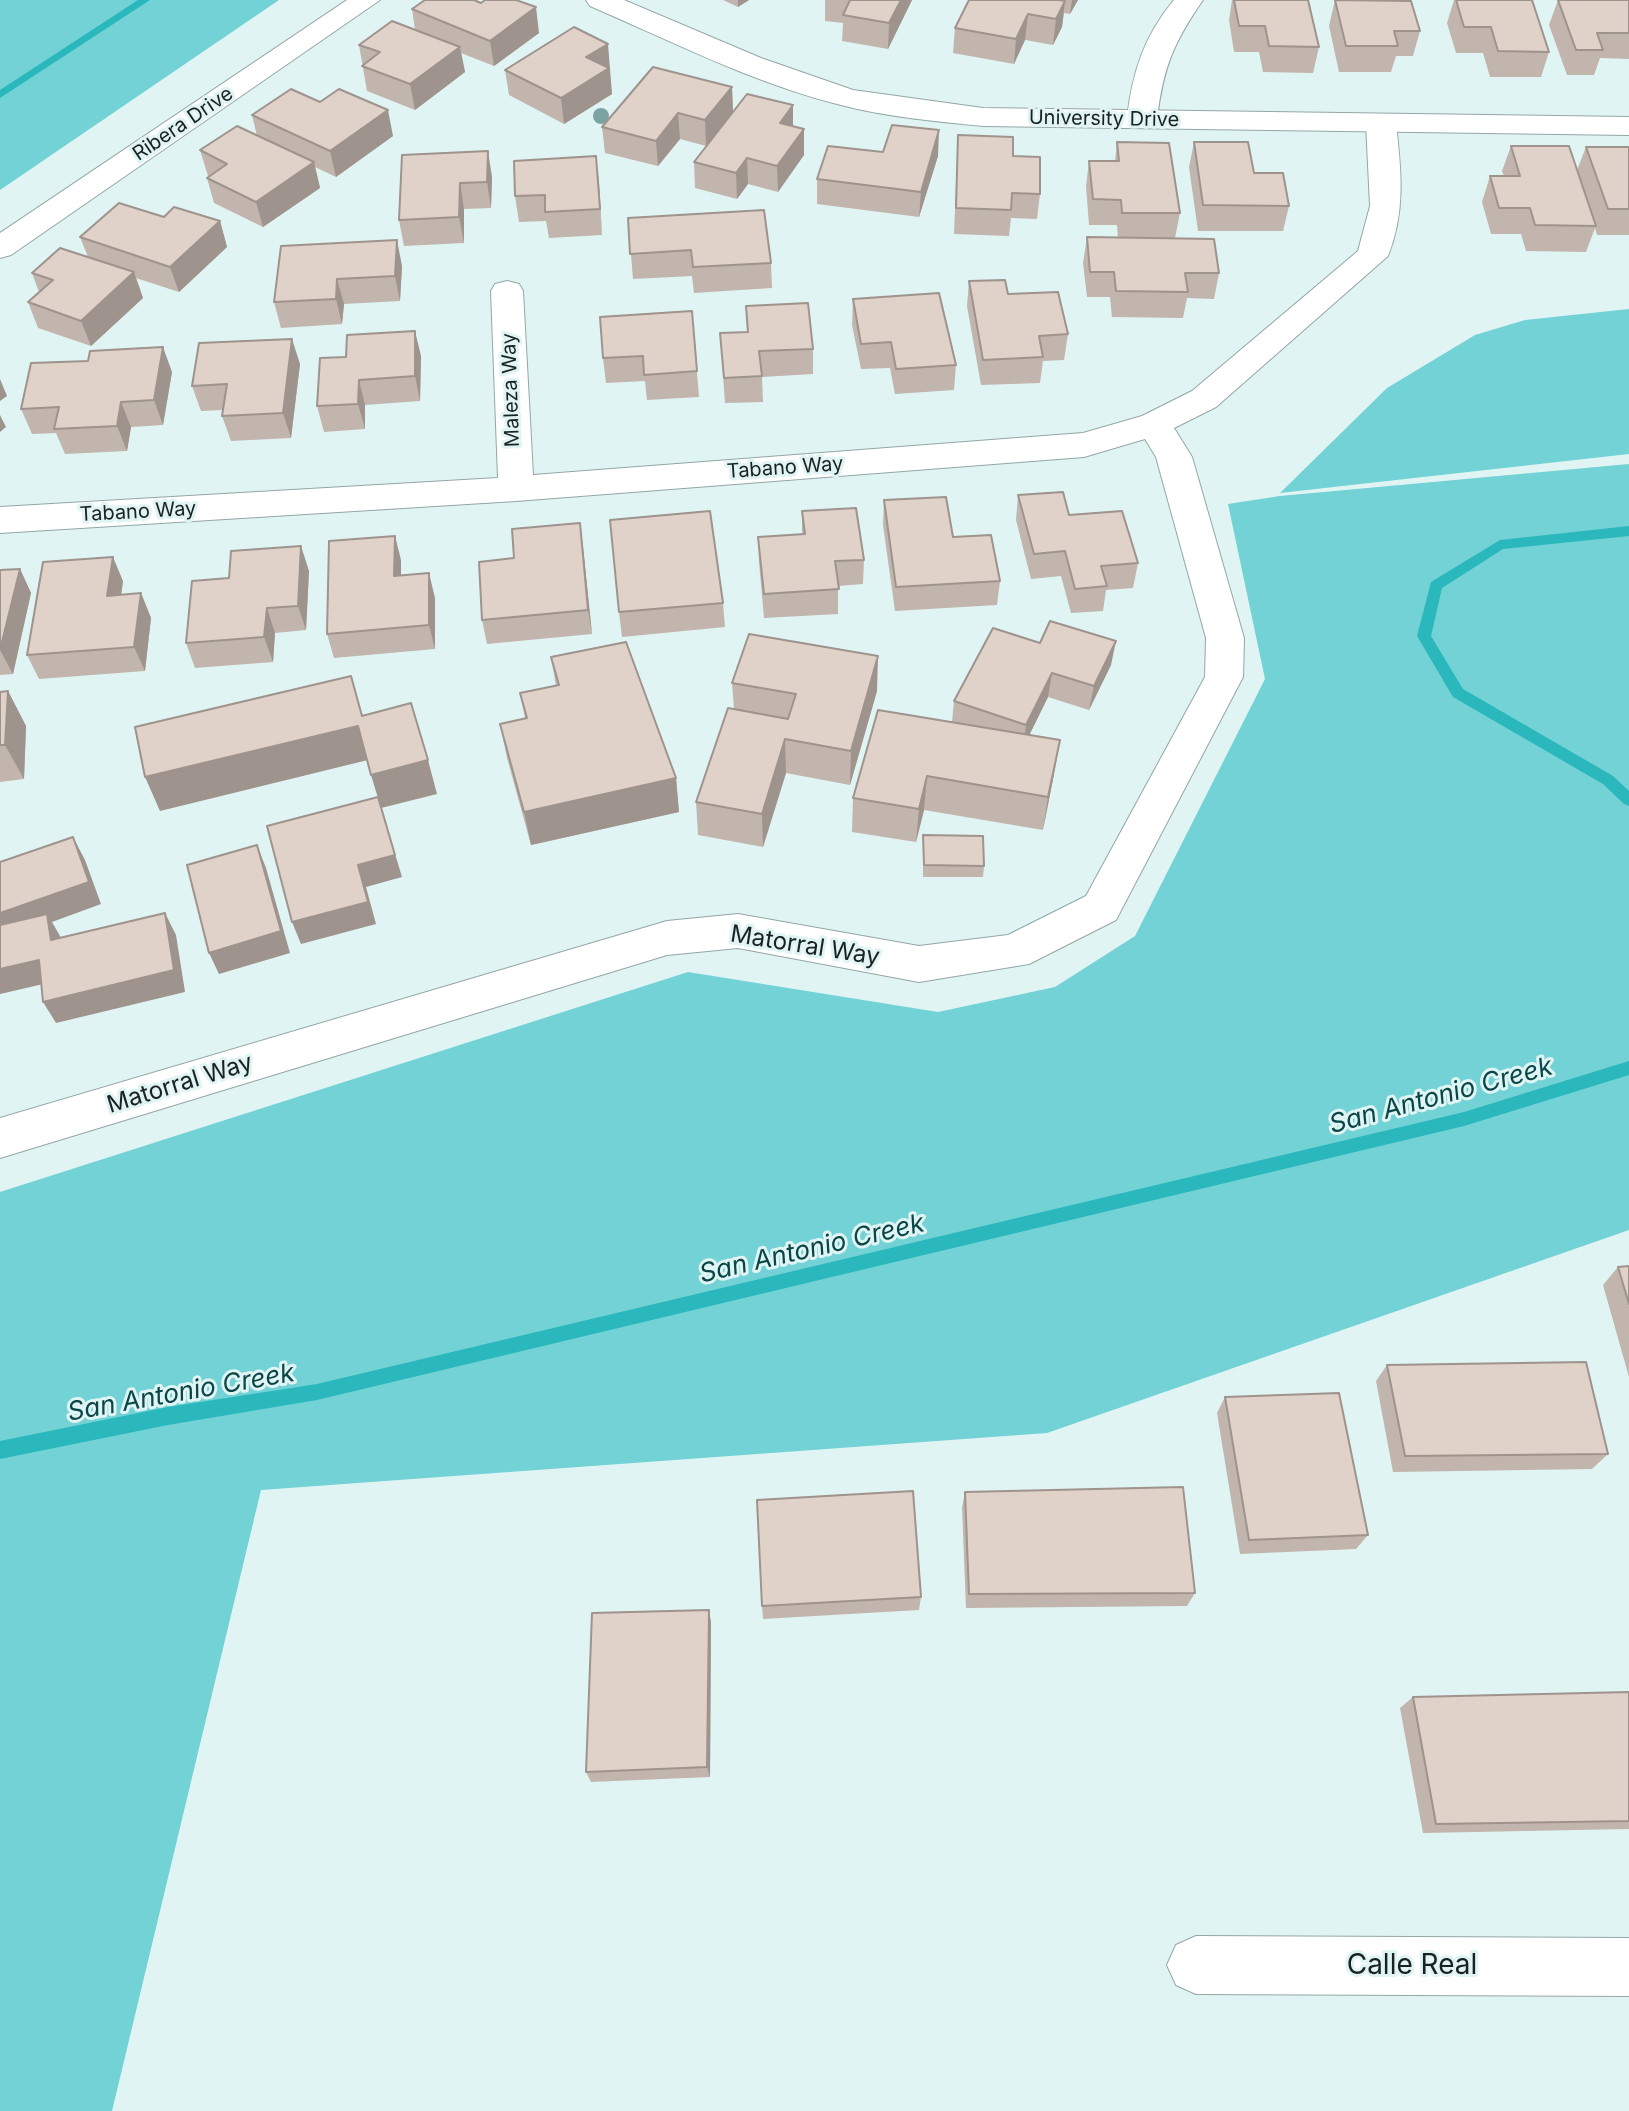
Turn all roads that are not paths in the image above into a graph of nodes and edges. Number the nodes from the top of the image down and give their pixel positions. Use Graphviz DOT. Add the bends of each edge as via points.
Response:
graph roads {
  1 [pos="366,0"];
  2 [pos="600,0"];
  3 [pos="1189,0"];
  4 [pos="1142,119"];
  5 [pos="1381,123"];
  6 [pos="1629,126"];
  7 [pos="0,248"];
  8 [pos="507,291"];
  9 [pos="1154,424"];
  10 [pos="516,489"];
  11 [pos="0,520"];
  12 [pos="0,1138"];
  13 [pos="1196,1965"];
  14 [pos="1629,1967"];
  1 -- 7 [label="street, Ribera Drive"];
  2 -- 4 [label="street, University Drive" via="749,64 846,97 983,117"];
  3 -- 4 [label="street" via="1166,27 1146,74"];
  4 -- 5 [label="street, University Drive"];
  5 -- 6 [label="street, University Drive"];
  5 -- 9 [label="street, Tabano Way" via="1388,194 1385,229 1372,256 1204,399"];
  8 -- 10 [label="street, Maleza Way"];
  9 -- 10 [label="street, Tabano Way" via="1084,445"];
  9 -- 12 [label="street, Matorral Way" via="1174,457 1225,638 1224,677 1101,908 1014,952 919,964 738,931 667,938"];
  10 -- 11 [label="street, Tabano Way"];
  13 -- 14 [label="street, Calle Real"];
}
